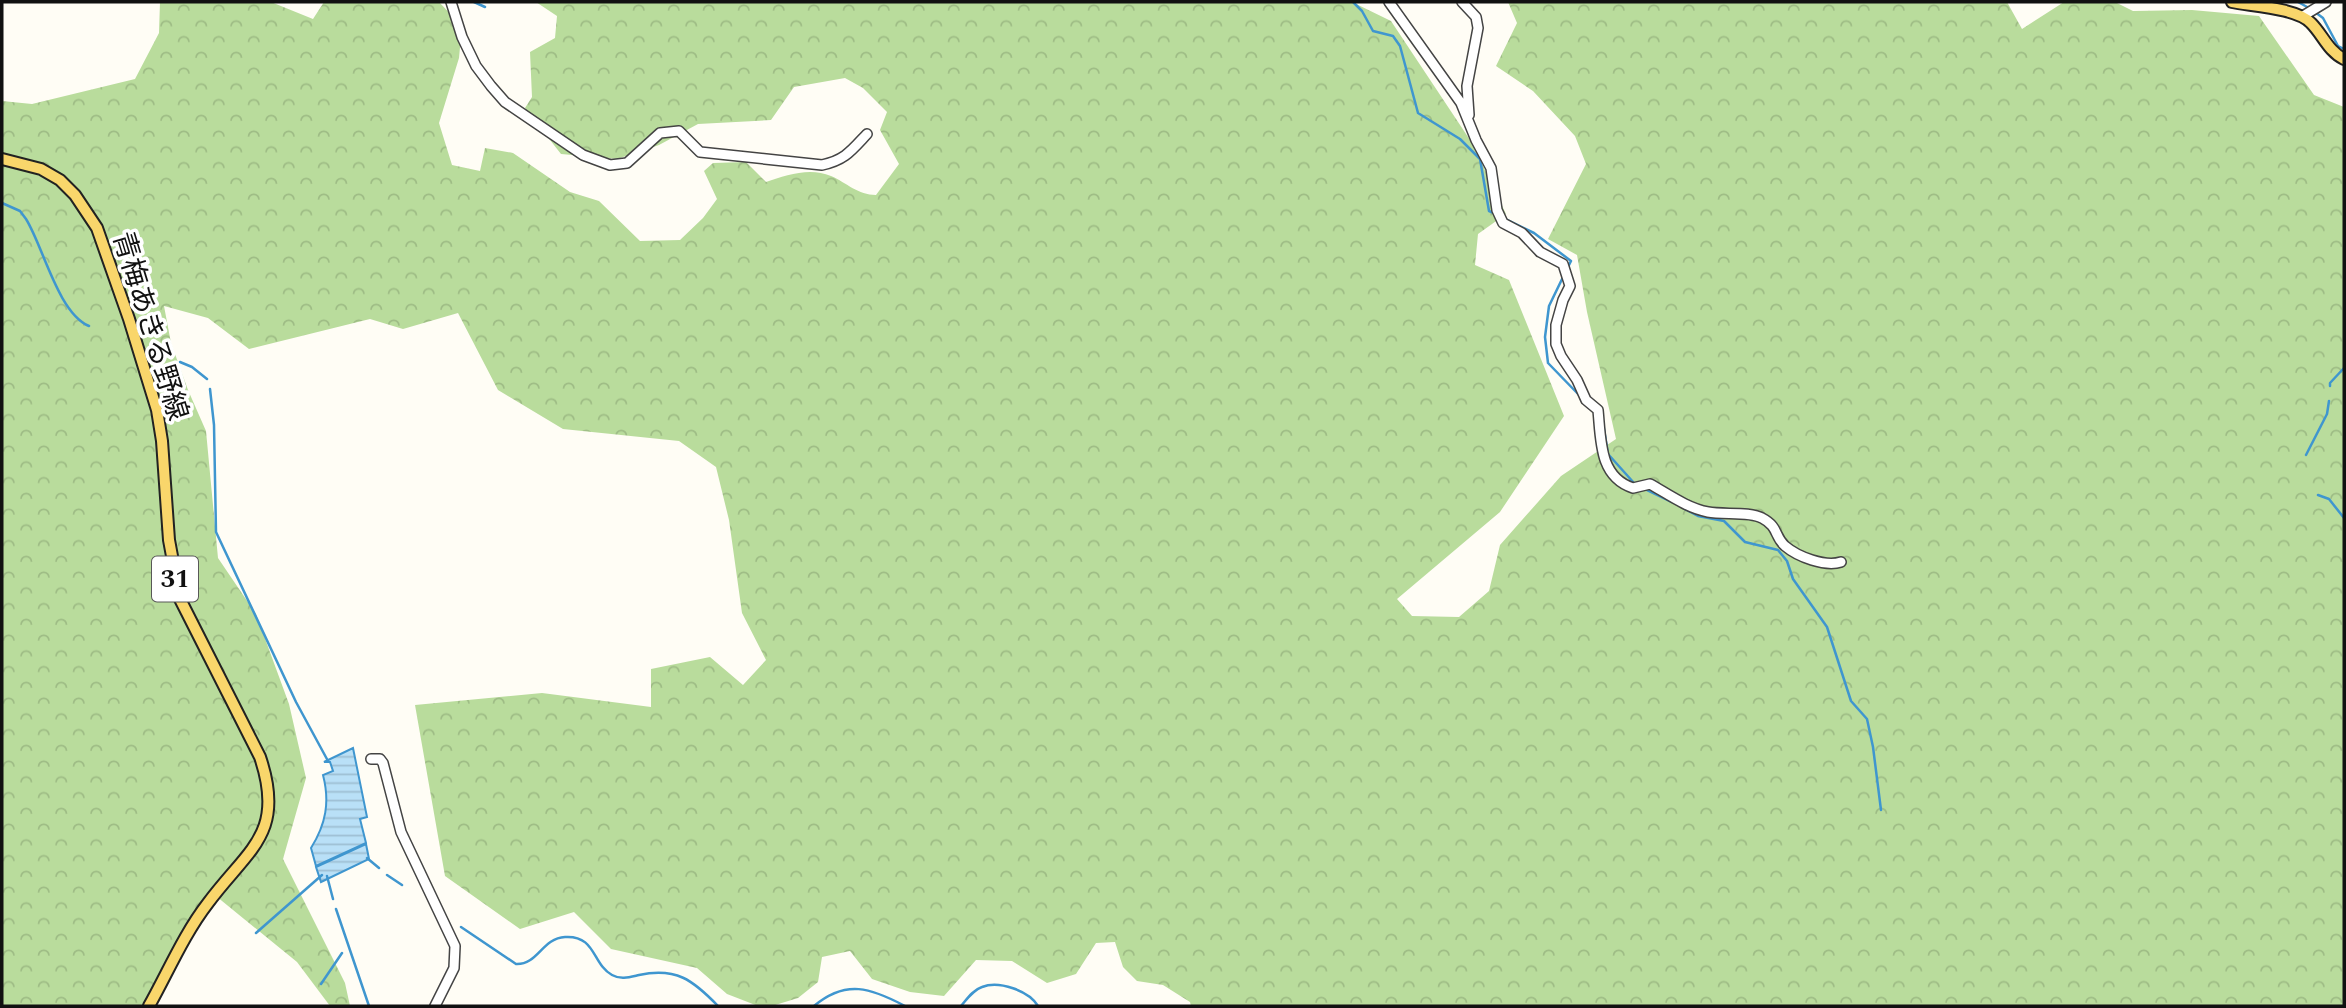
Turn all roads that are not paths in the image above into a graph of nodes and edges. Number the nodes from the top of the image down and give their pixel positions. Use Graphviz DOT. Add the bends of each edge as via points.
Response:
graph roads {
  1 [pos="451,2"];
  2 [pos="1389,2"];
  3 [pos="1462,2"];
  4 [pos="2232,2"];
  5 [pos="2322,4"];
  6 [pos="2305,15"];
  7 [pos="2344,59"];
  8 [pos="1468,120"];
  9 [pos="867,134"];
  10 [pos="2,159"];
  11 [pos="1841,562"];
  12 [pos="371,759"];
  13 [pos="149,1006"];
  14 [pos="435,1006"];
  1 -- 9 [label="street" via="476,66 505,102 583,155 603,163 627,163 660,134 680,131 700,152 822,165 838,162"];
  2 -- 8 [label="street" via="1461,103"];
  3 -- 8 [label="street" via="1476,17 1478,28 1467,86"];
  4 -- 6 [label="main road"];
  5 -- 6 [label="street"];
  6 -- 7 [label="main road" via="2330,49"];
  8 -- 11 [label="street" via="1491,168 1503,223 1565,269 1570,286 1556,326 1556,344 1586,400 1598,410 1604,460 1613,476 1633,488 1650,484 1707,512 1756,514 1773,524 1784,545 1808,558"];
  10 -- 13 [label="main road, 青梅あきる野線 / 31" via="41,169 60,180 97,228 157,410 169,540 180,599 268,782 267,820 258,843 208,903"];
  12 -- 14 [label="street" via="383,763 401,832 455,946 454,968"];
}
